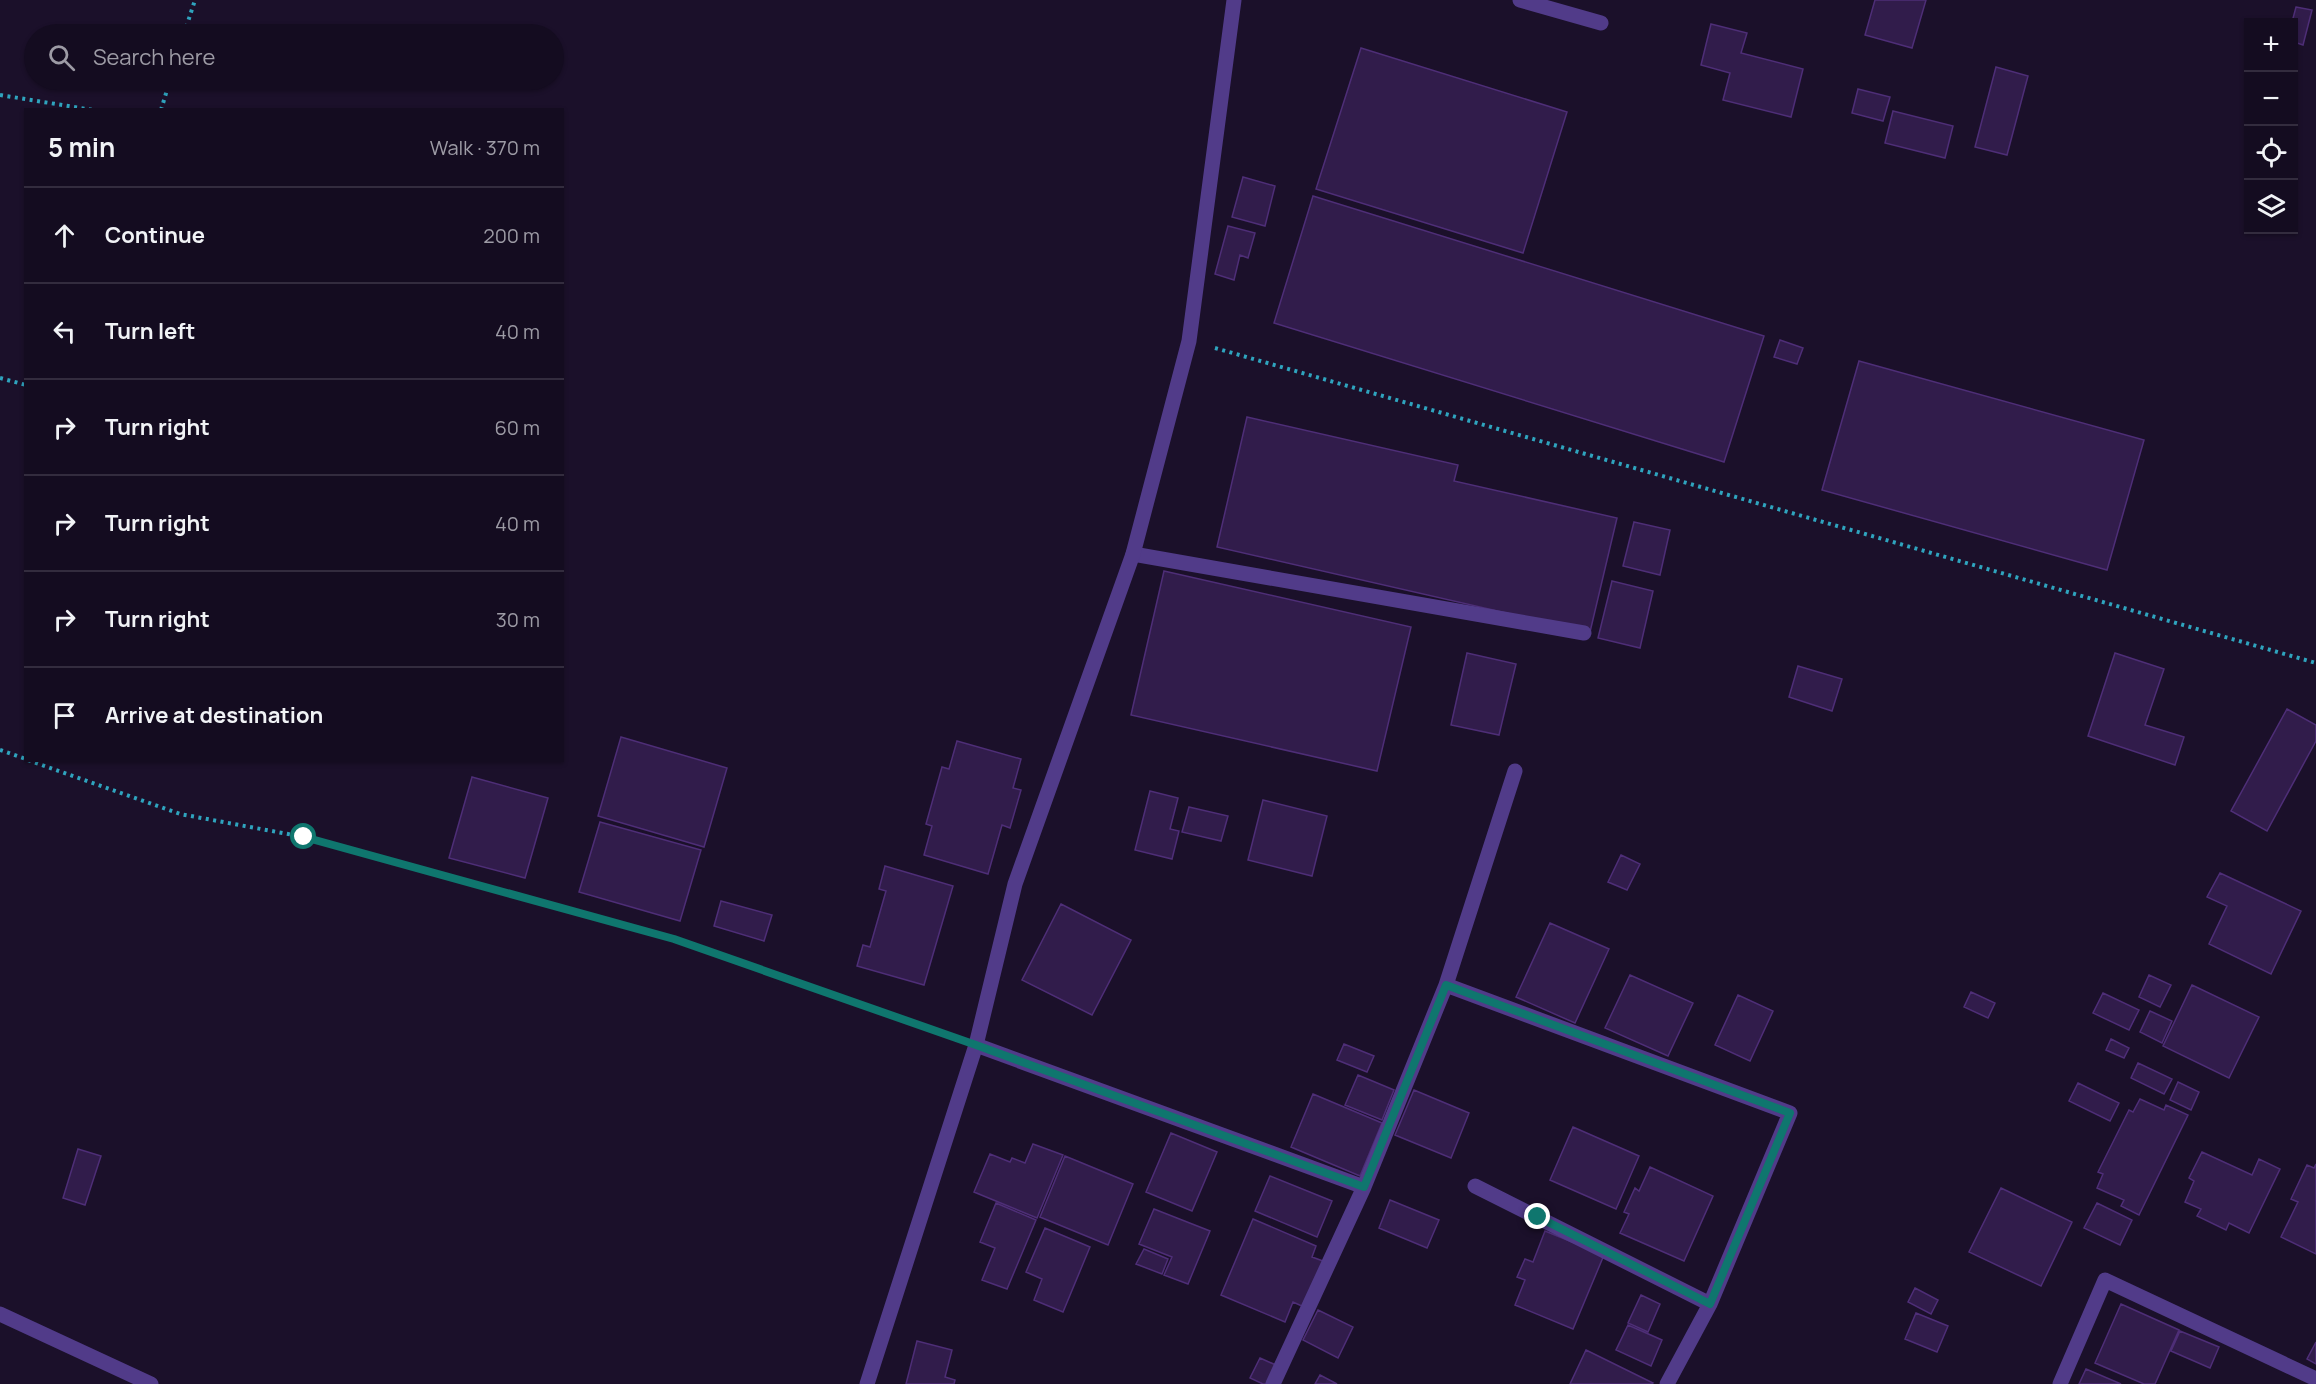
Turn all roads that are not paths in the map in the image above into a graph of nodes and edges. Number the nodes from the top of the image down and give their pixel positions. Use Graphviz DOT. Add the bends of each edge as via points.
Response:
graph roads {
  1 [pos="1234,0"];
  2 [pos="1520,0"];
  3 [pos="1601,23"];
  4 [pos="1133,554"];
  5 [pos="1584,633"];
  6 [pos="1515,771"];
  7 [pos="1446,985"];
  8 [pos="976,1045"];
  9 [pos="1474,1186"];
  10 [pos="1364,1187"];
  11 [pos="1710,1304"];
  12 [pos="0,1314"];
  13 [pos="2316,1379"];
  14 [pos="151,1384"];
  15 [pos="867,1384"];
  16 [pos="1273,1384"];
  17 [pos="1667,1384"];
  18 [pos="2060,1384"];
  1 -- 4 [label="street" via="1189,341"];
  2 -- 3 [label="street"];
  4 -- 5 [label="street"];
  4 -- 8 [label="street" via="1015,884"];
  6 -- 7 [label="street"];
  7 -- 10 [label="street"];
  7 -- 11 [label="street" via="1790,1113"];
  8 -- 10 [label="street"];
  8 -- 15 [label="street"];
  9 -- 11 [label="street"];
  10 -- 16 [label="street"];
  11 -- 17 [label="street"];
  12 -- 14 [label="street"];
  13 -- 18 [label="street" via="2104,1280"];
}
